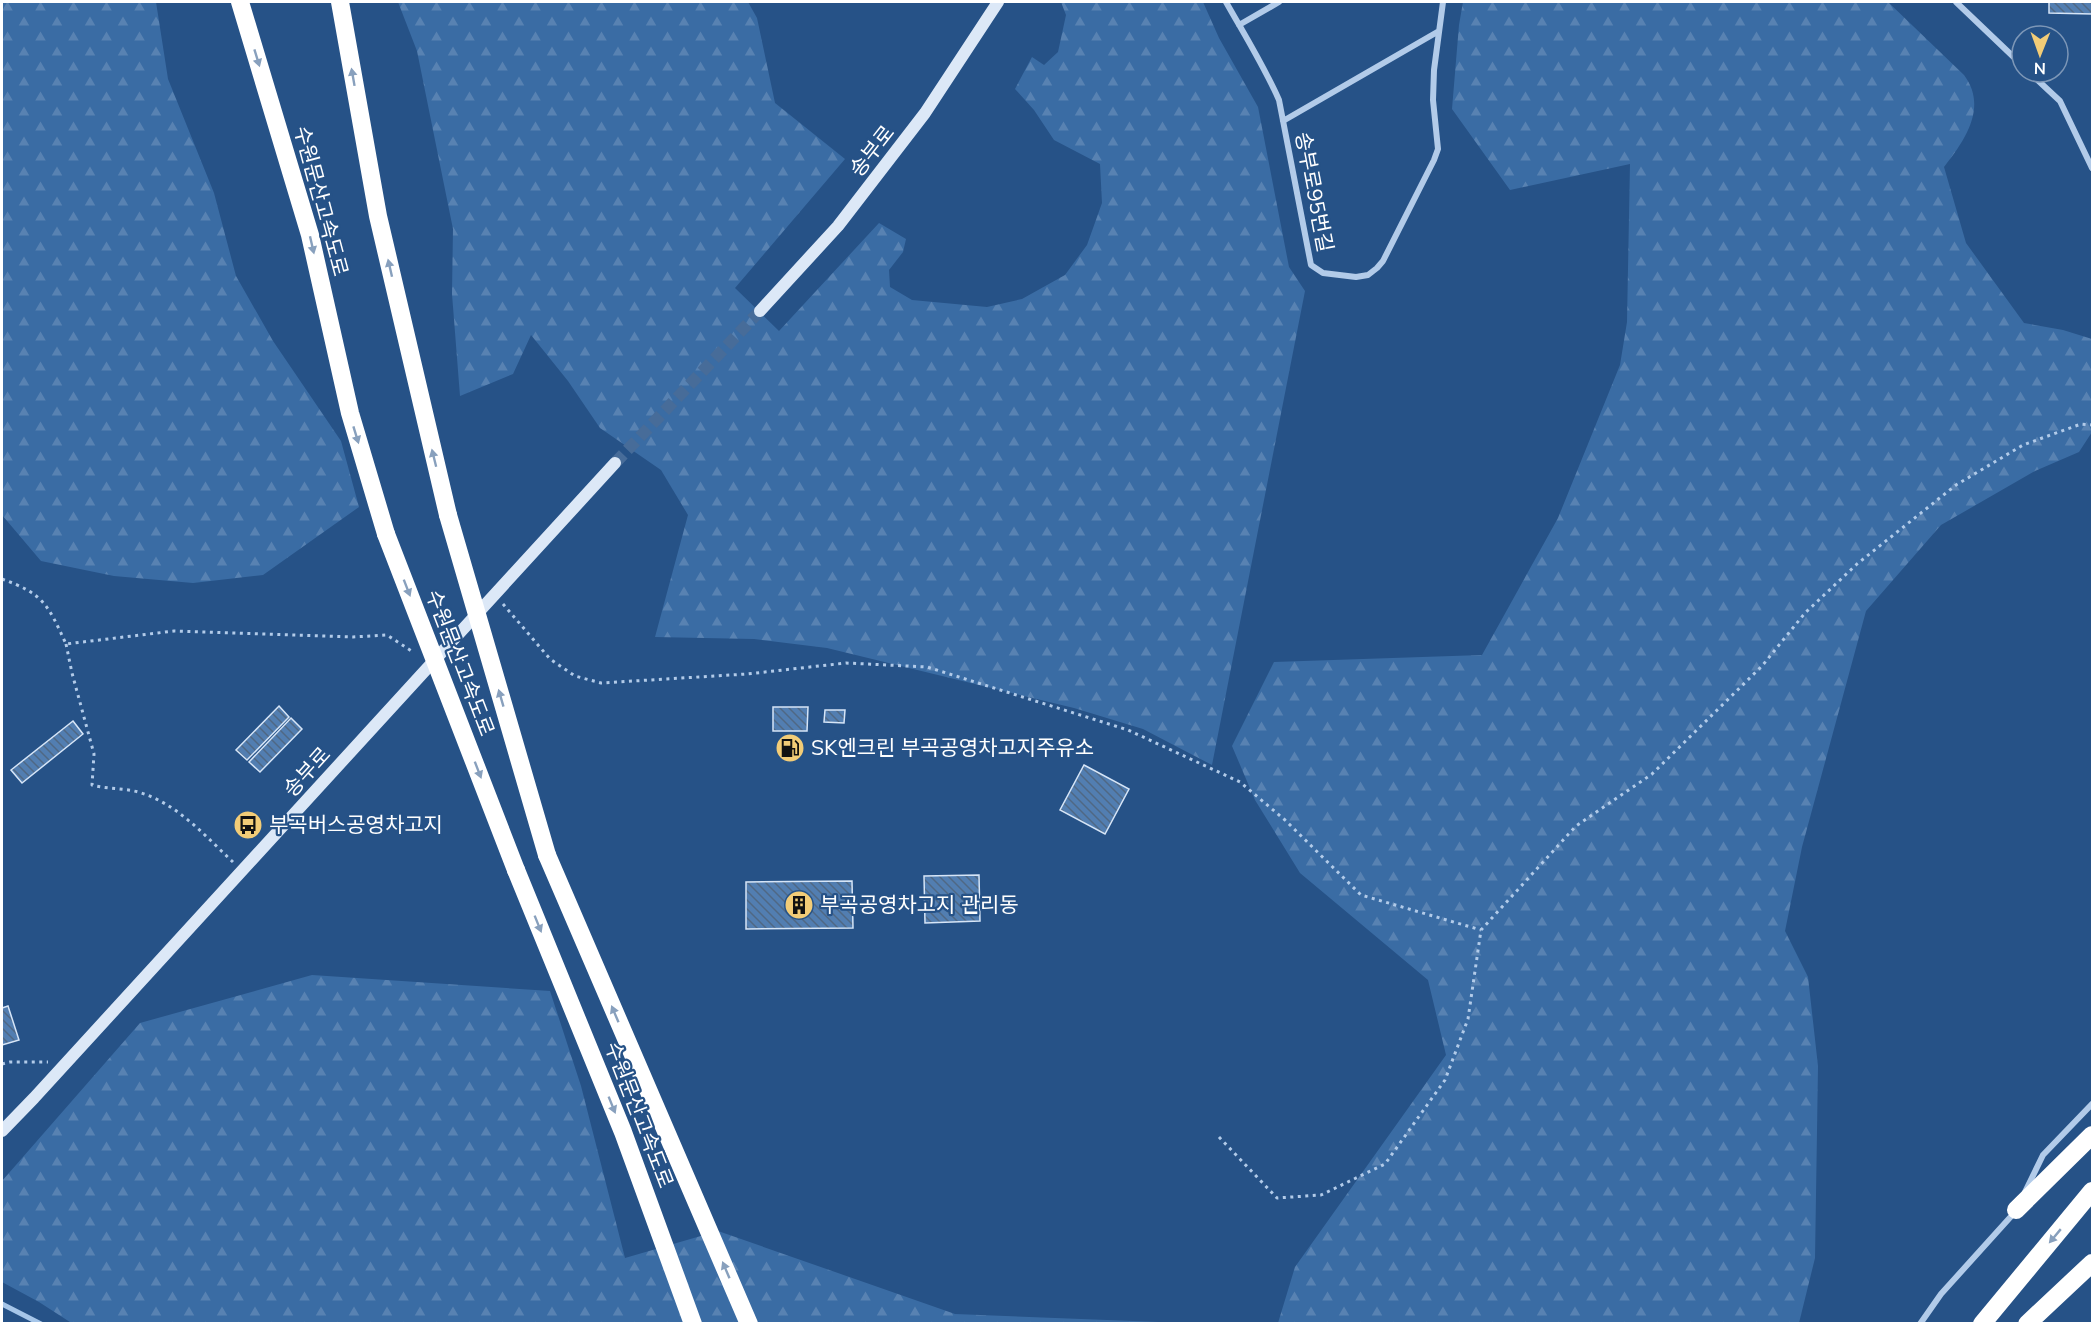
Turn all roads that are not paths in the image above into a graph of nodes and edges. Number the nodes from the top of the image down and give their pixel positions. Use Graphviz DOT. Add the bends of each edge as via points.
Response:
graph roads {
  1 [pos="240,2"];
  2 [pos="340,2"];
  3 [pos="998,2"];
  4 [pos="1226,2"];
  5 [pos="1279,2"];
  6 [pos="1443,2"];
  7 [pos="1956,2"];
  8 [pos="1239,25"];
  9 [pos="1439,30"];
  10 [pos="2010,54"];
  11 [pos="2042,84"];
  12 [pos="1283,121"];
  13 [pos="2092,168"];
  14 [pos="760,311"];
  15 [pos="615,464"];
  16 [pos="2092,1104"];
  17 [pos="2,1131"];
  18 [pos="2092,1134"];
  19 [pos="2092,1191"];
  20 [pos="2016,1210"];
  21 [pos="2092,1263"];
  22 [pos="693,1323"];
  23 [pos="749,1323"];
  24 [pos="1920,1323"];
  25 [pos="1982,1323"];
  26 [pos="2027,1323"];
  1 -- 22 [label="highway, 수원문산고속도로, one-way, bridge" via="310,236 350,413 386,534 623,1132"];
  23 -- 2 [label="highway, 수원문산고속도로, one-way, bridge" via="547,855 448,515 378,216"];
  3 -- 14 [label="street, 송부로" via="918,123 838,226"];
  4 -- 8 [label="street, 송부로95번길"];
  5 -- 8 [label="street"];
  6 -- 9 [label="street, 송부로95번길"];
  7 -- 10 [label="street"];
  8 -- 12 [label="street, 송부로95번길" via="1279,99"];
  9 -- 12 [label="street"];
  9 -- 12 [label="street, 송부로95번길" via="1433,100 1438,149 1383,261 1368,275 1323,273 1311,265"];
  11 -- 13 [label="street" via="2060,101"];
  15 -- 17 [label="street, 송부로"];
  16 -- 20 [label="street" via="2043,1155"];
  18 -- 20 [label="highway"];
  19 -- 25 [label="highway, one-way"];
  20 -- 24 [label="street"];
  21 -- 26 [label="highway"];
}
